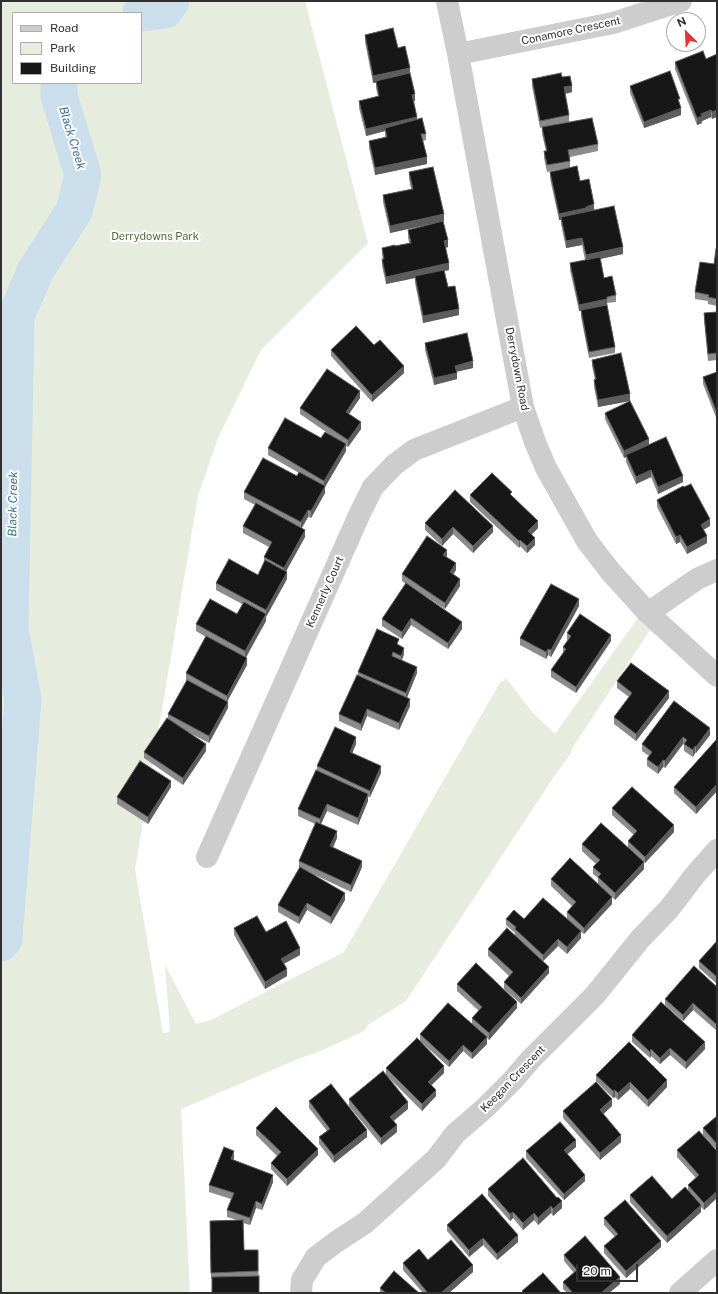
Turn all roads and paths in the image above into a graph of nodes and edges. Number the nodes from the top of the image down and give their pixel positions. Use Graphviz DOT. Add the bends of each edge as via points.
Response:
graph roads {
  1 [pos="447,1"];
  2 [pos="681,1"];
  3 [pos="458,54"];
  4 [pos="523,406"];
  5 [pos="717,570"];
  6 [pos="648,613"];
  7 [pos="717,676"];
  8 [pos="717,850"];
  9 [pos="207,857"];
  10 [pos="717,1260"];
  11 [pos="301,1293"];
  12 [pos="680,1293"];
  1 -- 3 [label="street, Derrydown Road"];
  2 -- 3 [label="street, Conamore Crescent" via="613,23"];
  3 -- 4 [label="street, Derrydown Road"];
  4 -- 6 [label="street, Derrydown Road" via="546,468 587,541"];
  4 -- 9 [label="street, Kennerly Court" via="414,450 394,465 373,487"];
  5 -- 6 [label="street" via="697,579"];
  6 -- 7 [label="street, Derrydown Road"];
  8 -- 11 [label="street, Keegan Crescent" via="595,995 490,1104 455,1134 436,1160 365,1223 316,1257 302,1280"];
  10 -- 12 [label="street"];
}
